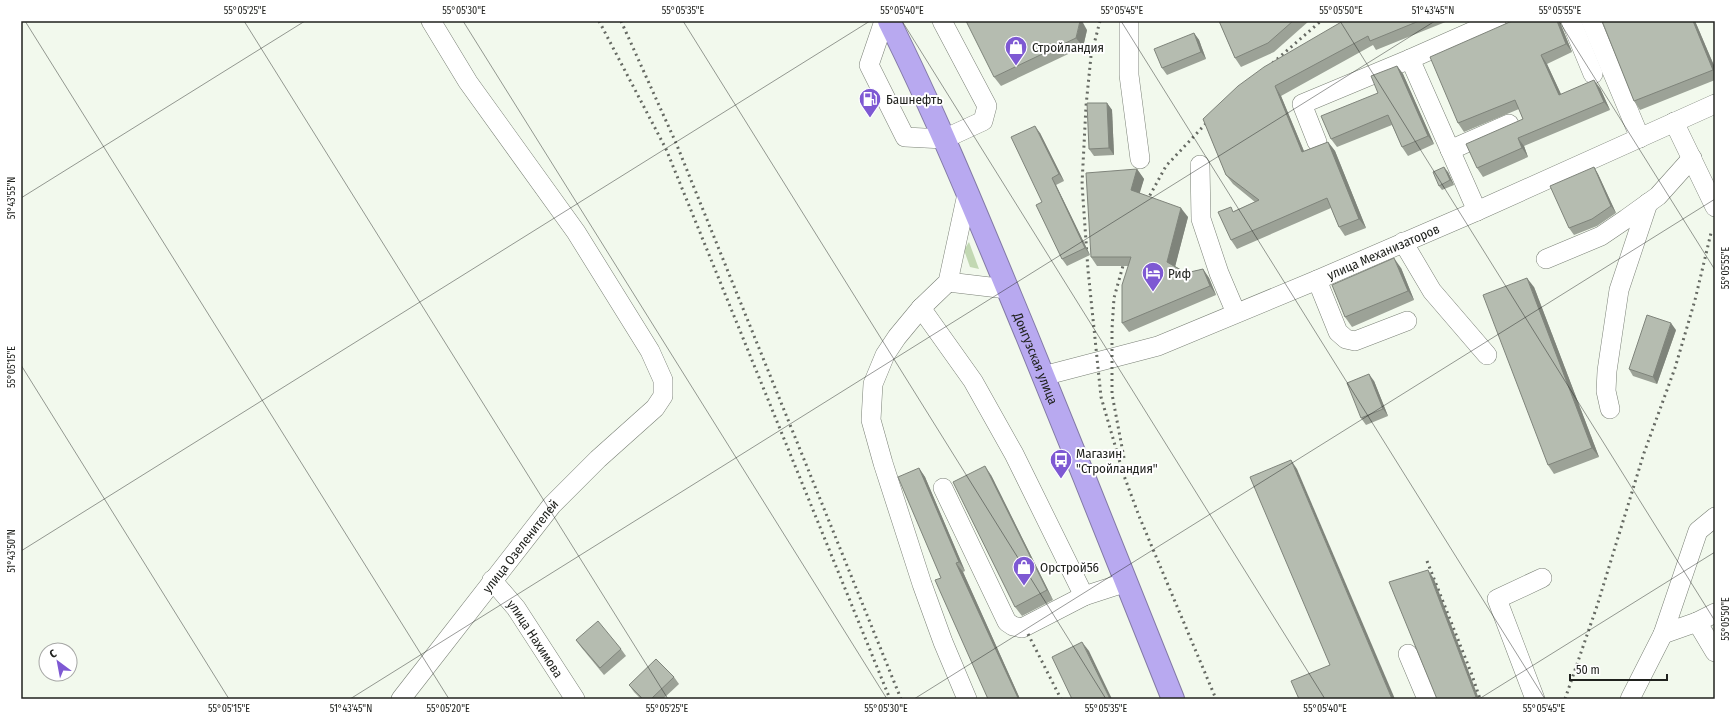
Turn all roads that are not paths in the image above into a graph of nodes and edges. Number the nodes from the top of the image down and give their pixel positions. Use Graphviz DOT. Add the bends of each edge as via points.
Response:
graph roads {
  1 [pos="431,21"];
  2 [pos="884,21"];
  3 [pos="889,21"];
  4 [pos="942,21"];
  5 [pos="1129,21"];
  6 [pos="1496,21"];
  7 [pos="1571,21"];
  8 [pos="1591,21"];
  9 [pos="1410,59"];
  10 [pos="1593,74"];
  11 [pos="1715,104"];
  12 [pos="1674,122"];
  13 [pos="1509,124"];
  14 [pos="1640,138"];
  15 [pos="944,139"];
  16 [pos="1317,142"];
  17 [pos="1450,150"];
  18 [pos="1692,158"];
  19 [pos="1140,159"];
  20 [pos="1200,165"];
  21 [pos="967,194"];
  22 [pos="1648,203"];
  23 [pos="1715,207"];
  24 [pos="1477,211"];
  25 [pos="1403,242"];
  26 [pos="1546,258"];
  27 [pos="1317,280"];
  28 [pos="948,282"];
  29 [pos="1008,289"];
  30 [pos="921,308"];
  31 [pos="1236,313"];
  32 [pos="1407,321"];
  33 [pos="1487,355"];
  34 [pos="1043,376"];
  35 [pos="1610,409"];
  36 [pos="943,488"];
  37 [pos="1715,517"];
  38 [pos="1542,578"];
  39 [pos="492,580"];
  40 [pos="1127,582"];
  41 [pos="1084,596"];
  42 [pos="1715,614"];
  43 [pos="1697,622"];
  44 [pos="1663,634"];
  45 [pos="1715,652"];
  46 [pos="1408,654"];
  47 [pos="570,696"];
  48 [pos="401,699"];
  49 [pos="967,699"];
  50 [pos="1173,699"];
  51 [pos="1427,699"];
  52 [pos="1535,699"];
  53 [pos="1630,699"];
  1 -- 39 [label="street, улица Озеленителей" via="468,82 576,232 650,351 663,380 663,396 655,408 552,505"];
  2 -- 15 [label="street" via="869,65 905,137"];
  3 -- 15 [label="highway, Донгузская улица"];
  4 -- 15 [label="street" via="987,106 983,121"];
  5 -- 19 [label="street" via="1129,75"];
  6 -- 9 [label="street"];
  7 -- 10 [label="street"];
  8 -- 14 [label="street"];
  9 -- 16 [label="street" via="1302,104"];
  9 -- 17 [label="street"];
  11 -- 12 [label="street, улица Механизаторов"];
  12 -- 14 [label="street, улица Механизаторов"];
  12 -- 18 [label="street"];
  13 -- 17 [label="street"];
  14 -- 24 [label="street, улица Механизаторов"];
  15 -- 21 [label="highway, Донгузская улица"];
  17 -- 24 [label="street"];
  18 -- 22 [label="street" via="1658,196"];
  18 -- 23 [label="street"];
  20 -- 31 [label="street" via="1201,219"];
  21 -- 28 [label="street"];
  21 -- 29 [label="highway, Донгузская улица"];
  22 -- 26 [label="street" via="1601,236"];
  22 -- 35 [label="street" via="1620,290 1607,372 1606,391"];
  24 -- 25 [label="street, улица Механизаторов"];
  25 -- 27 [label="street, улица Механизаторов"];
  25 -- 33 [label="street" via="1432,291"];
  27 -- 31 [label="street, улица Механизаторов"];
  27 -- 32 [label="street" via="1338,332 1346,339 1355,341"];
  28 -- 29 [label="street"];
  28 -- 30 [label="street"];
  29 -- 34 [label="highway, Донгузская улица"];
  30 -- 41 [label="street" via="977,388 1014,454"];
  30 -- 49 [label="street" via="884,355 873,384 871,420 922,584"];
  31 -- 34 [label="street, улица Механизаторов" via="1158,346"];
  34 -- 40 [label="highway, Донгузская улица"];
  36 -- 41 [label="street" via="1007,622 1022,628"];
  37 -- 44 [label="street" via="1698,531"];
  38 -- 52 [label="street" via="1497,599"];
  39 -- 47 [label="street, улица Нахимова" via="516,608"];
  39 -- 48 [label="street, улица Озеленителей"];
  40 -- 41 [label="street"];
  40 -- 50 [label="highway, Донгузская улица"];
  42 -- 43 [label="street"];
  43 -- 44 [label="street"];
  43 -- 45 [label="street"];
  44 -- 53 [label="street"];
  46 -- 51 [label="street"];
}
